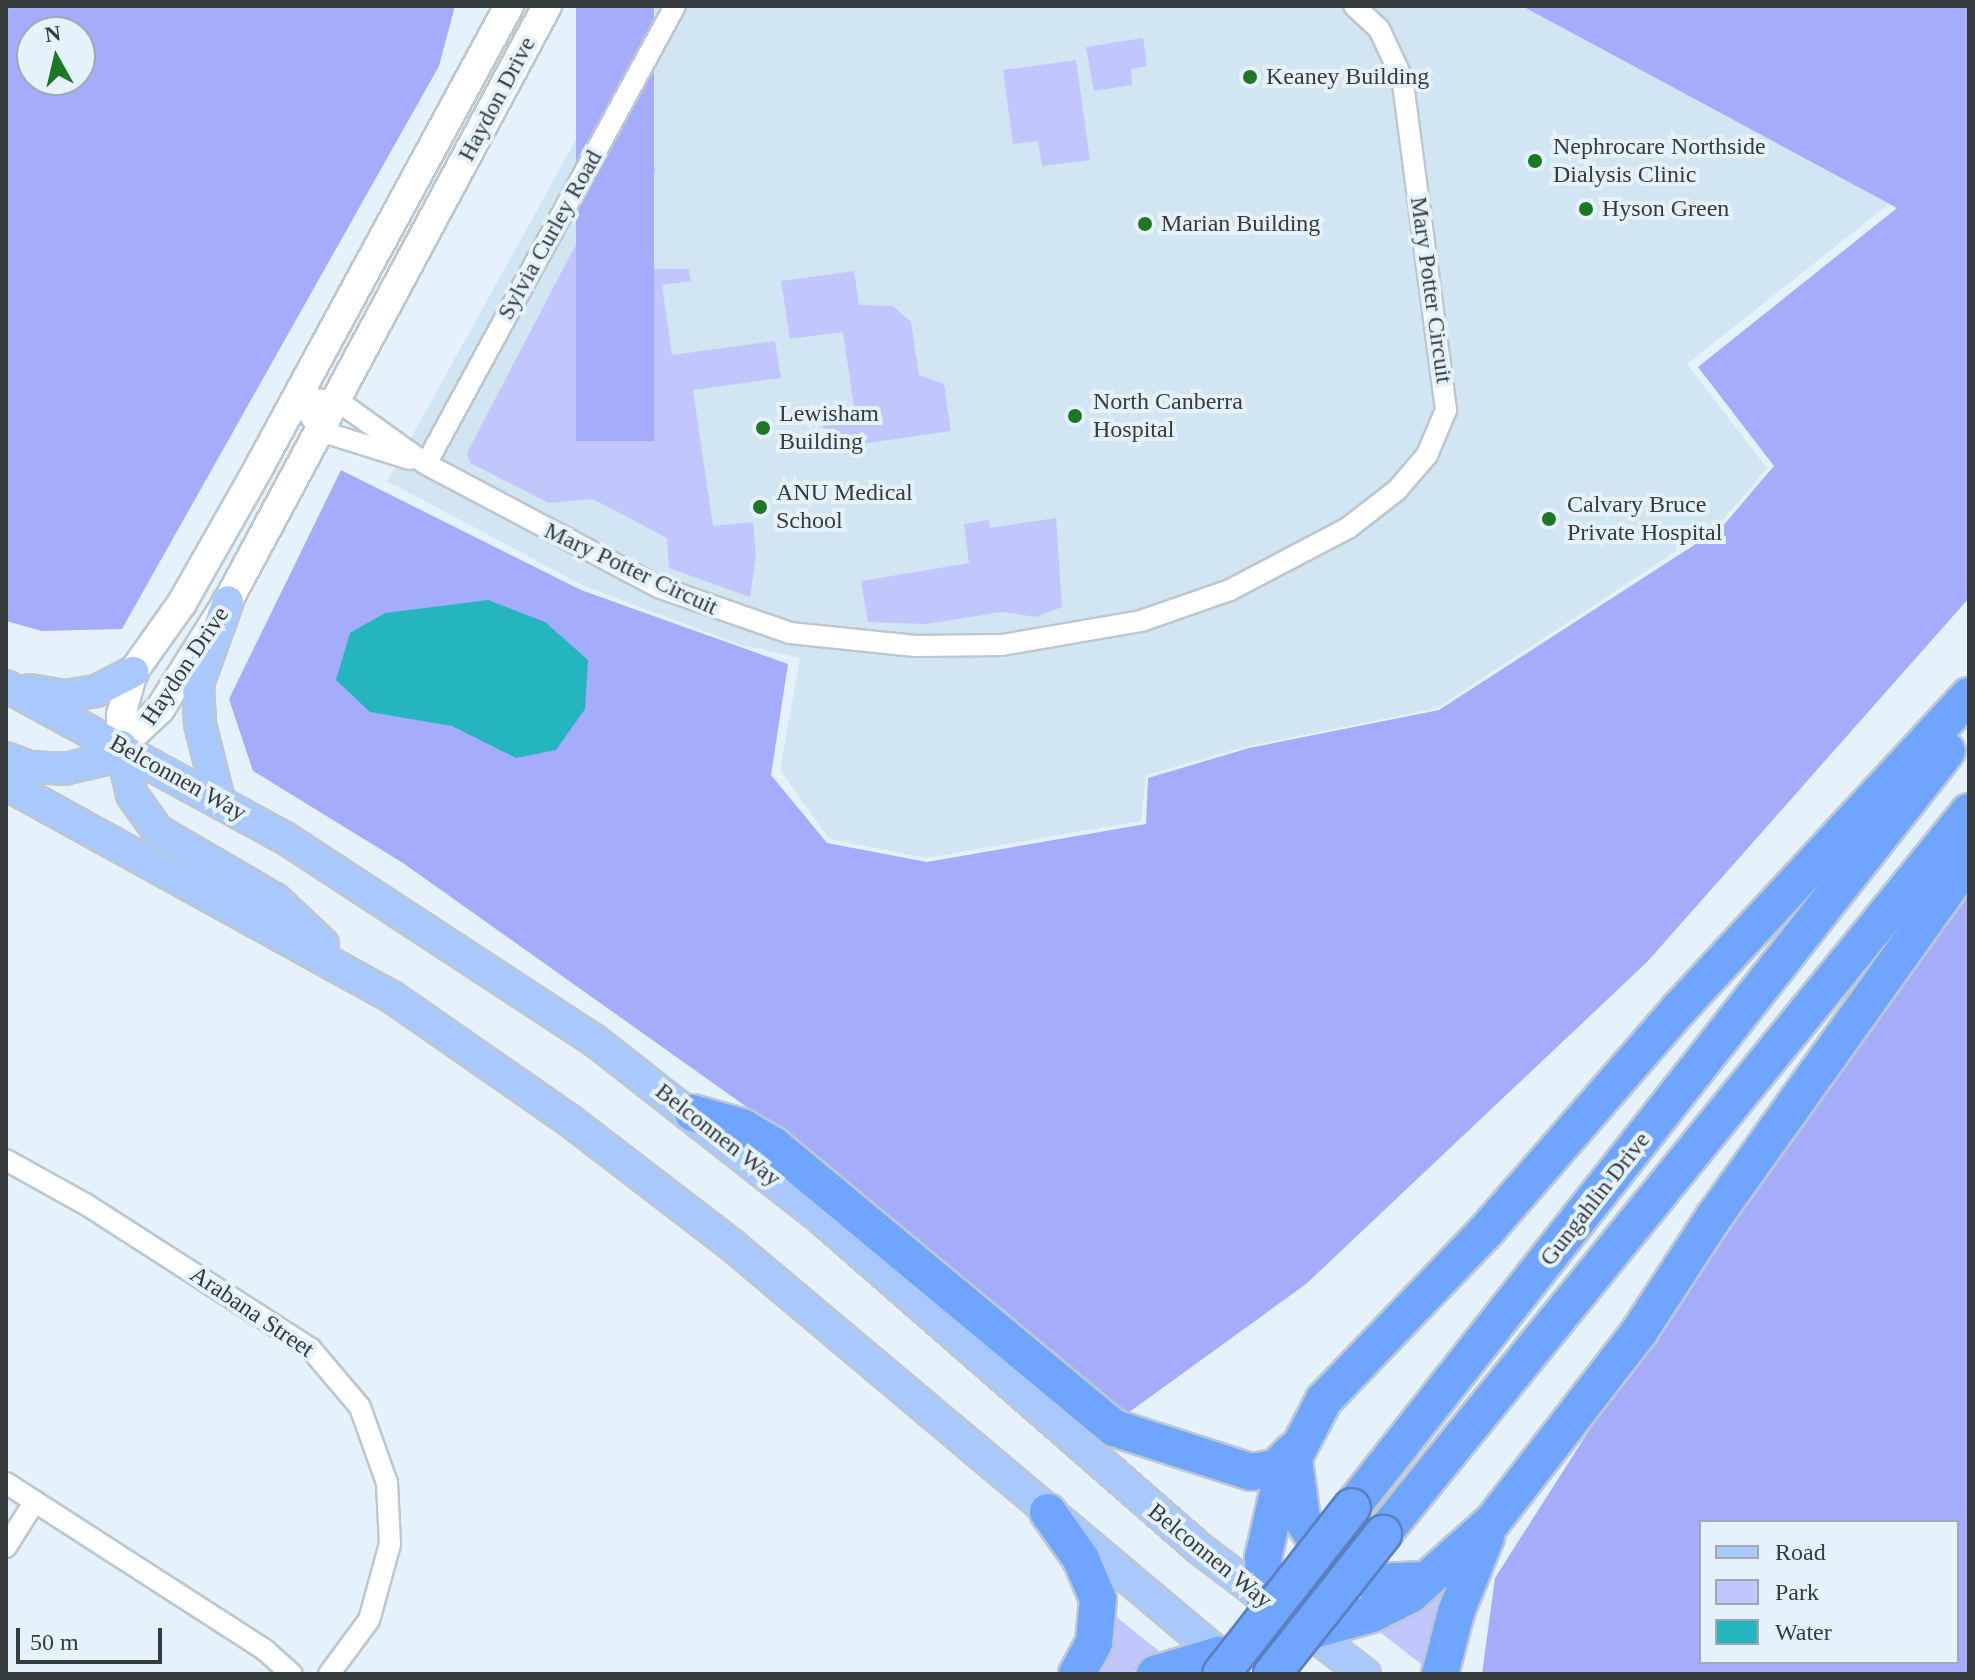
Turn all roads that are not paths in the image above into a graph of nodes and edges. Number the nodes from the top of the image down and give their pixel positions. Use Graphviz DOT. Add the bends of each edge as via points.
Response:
graph roads {
  1 [pos="495,6"];
  2 [pos="509,6"];
  3 [pos="547,6"];
  4 [pos="675,6"];
  5 [pos="1354,6"];
  6 [pos="492,37"];
  7 [pos="298,398"];
  8 [pos="338,401"];
  9 [pos="320,431"];
  10 [pos="426,464"];
  11 [pos="228,601"];
  12 [pos="133,672"];
  13 [pos="7,686"];
  14 [pos="1969,696"];
  15 [pos="1969,723"];
  16 [pos="121,746"];
  17 [pos="6,758"];
  18 [pos="6,784"];
  19 [pos="219,800"];
  20 [pos="1969,812"];
  21 [pos="1969,860"];
  22 [pos="356,976"];
  23 [pos="693,1113"];
  24 [pos="6,1160"];
  25 [pos="1294,1450"];
  26 [pos="6,1483"];
  27 [pos="35,1501"];
  28 [pos="1048,1512"];
  29 [pos="1493,1521"];
  30 [pos="6,1547"];
  31 [pos="1432,1579"];
  32 [pos="1265,1600"];
  33 [pos="1307,1632"];
  34 [pos="1268,1663"];
  35 [pos="1227,1668"];
  36 [pos="292,1674"];
  37 [pos="329,1674"];
  38 [pos="1077,1674"];
  39 [pos="1155,1674"];
  40 [pos="1365,1674"];
  41 [pos="1440,1674"];
  1 -- 6 [label="main road"];
  2 -- 6 [label="main road, Haydon Drive"];
  3 -- 8 [label="main road, Haydon Drive"];
  4 -- 10 [label="street, Sylvia Curley Road"];
  5 -- 10 [label="street, Mary Potter Circuit" via="1379,29 1402,78 1446,410 1427,455 1397,490 1348,528 1280,567 1163,614 1090,633 956,647 846,642 790,633 703,606"];
  6 -- 7 [label="main road, Haydon Drive"];
  7 -- 8 [label="street"];
  7 -- 9 [label="street"];
  7 -- 12 [label="main road, Haydon Drive" via="182,603"];
  8 -- 9 [label="main road, Haydon Drive"];
  8 -- 10 [label="street, Mary Potter Circuit"];
  9 -- 10 [label="street, Mary Potter Circuit"];
  9 -- 11 [label="main road, Haydon Drive"];
  11 -- 16 [label="main road, Haydon Drive" via="160,709"];
  11 -- 19 [label="main road" via="198,684 200,724"];
  12 -- 13 [label="main road" via="96,691 65,696"];
  12 -- 16 [label="main road, Haydon Drive" via="121,715"];
  13 -- 16 [label="main road, Belconnen Way"];
  14 -- 25 [label="highway" via="1678,1010 1487,1230 1350,1370 1324,1400"];
  15 -- 35 [label="highway, Gungahlin Drive, bridge"];
  16 -- 17 [label="main road" via="103,760 72,769 29,767"];
  16 -- 19 [label="main road, Belconnen Way"];
  16 -- 22 [label="main road" via="132,795 158,831 275,899"];
  18 -- 22 [label="main road"];
  19 -- 23 [label="main road, Belconnen Way" via="542,1003"];
  20 -- 34 [label="highway, Gungahlin Drive, bridge" via="1383,1534"];
  21 -- 29 [label="highway" via="1714,1217 1639,1332"];
  22 -- 28 [label="main road" via="569,1120 721,1236"];
  23 -- 25 [label="highway" via="742,1127 773,1145 1114,1428 1251,1472 1276,1468"];
  23 -- 32 [label="main road, Belconnen Way" via="909,1294 1087,1454"];
  24 -- 37 [label="street, Arabana Street" via="310,1348 360,1407 387,1483 390,1544 369,1620"];
  25 -- 31 [label="highway" via="1302,1519 1327,1557 1371,1582"];
  25 -- 32 [label="highway" via="1266,1536"];
  26 -- 27 [label="street"];
  27 -- 30 [label="street"];
  27 -- 36 [label="street" via="265,1650"];
  28 -- 35 [label="main road"];
  28 -- 38 [label="highway" via="1081,1559 1098,1599 1094,1643"];
  29 -- 31 [label="highway"];
  29 -- 41 [label="highway" via="1456,1612"];
  31 -- 33 [label="highway" via="1372,1614"];
  32 -- 33 [label="main road, Belconnen Way"];
  32 -- 34 [label="main road"];
  33 -- 34 [label="main road"];
  33 -- 40 [label="main road, Belconnen Way"];
  34 -- 35 [label="main road"];
  35 -- 39 [label="highway"];
}
